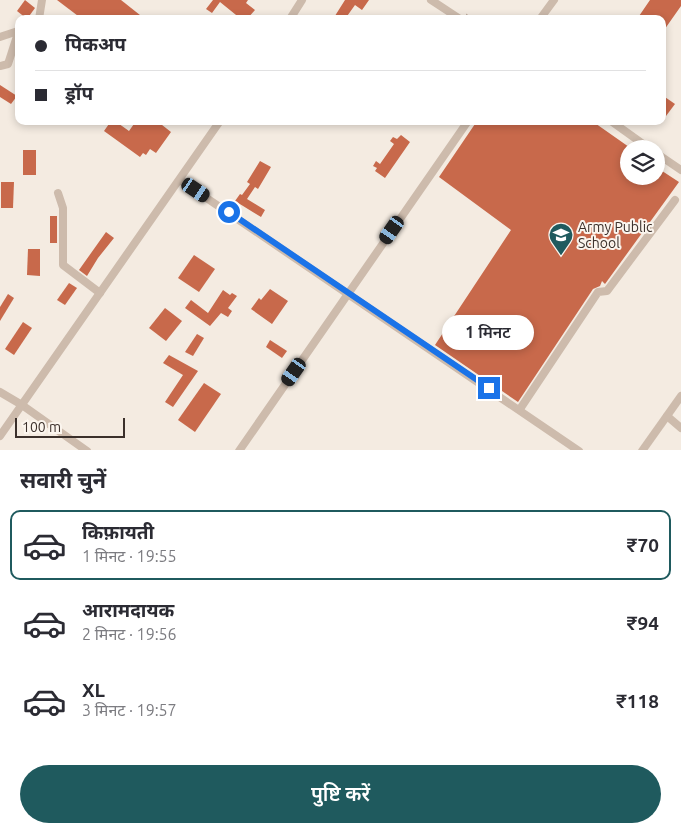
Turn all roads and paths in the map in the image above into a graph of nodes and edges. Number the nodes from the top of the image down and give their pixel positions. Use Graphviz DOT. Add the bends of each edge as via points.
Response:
graph roads {
  1 [pos="42,0"];
  2 [pos="302,0"];
  3 [pos="431,0"];
  4 [pos="554,0"];
  5 [pos="40,15"];
  6 [pos="293,15"];
  7 [pos="454,15"];
  8 [pos="543,15"];
  9 [pos="15,32"];
  10 [pos="0,37"];
  11 [pos="15,41"];
  12 [pos="0,66"];
  13 [pos="217,125"];
  14 [pos="465,125"];
  15 [pos="617,125"];
  16 [pos="637,140"];
  17 [pos="665,159"];
  18 [pos="681,170"];
  19 [pos="180,180"];
  20 [pos="58,193"];
  21 [pos="675,200"];
  22 [pos="100,293"];
  23 [pos="348,293"];
  24 [pos="0,392"];
  25 [pos="681,396"];
  26 [pos="22,405"];
  27 [pos="520,409"];
  28 [pos="667,416"];
  29 [pos="681,428"];
  30 [pos="0,436"];
  31 [pos="88,450"];
  32 [pos="238,450"];
  33 [pos="579,450"];
  34 [pos="642,450"];
  1 -- 5 [label="street"];
  2 -- 6 [label="street"];
  3 -- 7 [label="street"];
  4 -- 8 [label="street"];
  9 -- 10 [label="street"];
  11 -- 12 [label="street" via="8,64"];
  13 -- 19 [label="street"];
  14 -- 23 [label="street"];
  15 -- 16 [label="street"];
  17 -- 18 [label="street"];
  19 -- 22 [label="street"];
  19 -- 23 [label="street"];
  20 -- 22 [label="street" via="63,208 63,266"];
  21 -- 27 [label="street" via="607,291 598,292"];
  22 -- 26 [label="street"];
  23 -- 27 [label="street"];
  23 -- 32 [label="street"];
  24 -- 26 [label="street"];
  25 -- 28 [label="street"];
  26 -- 30 [label="street"];
  26 -- 31 [label="street"];
  27 -- 33 [label="street"];
  28 -- 29 [label="street"];
  28 -- 34 [label="street"];
}
